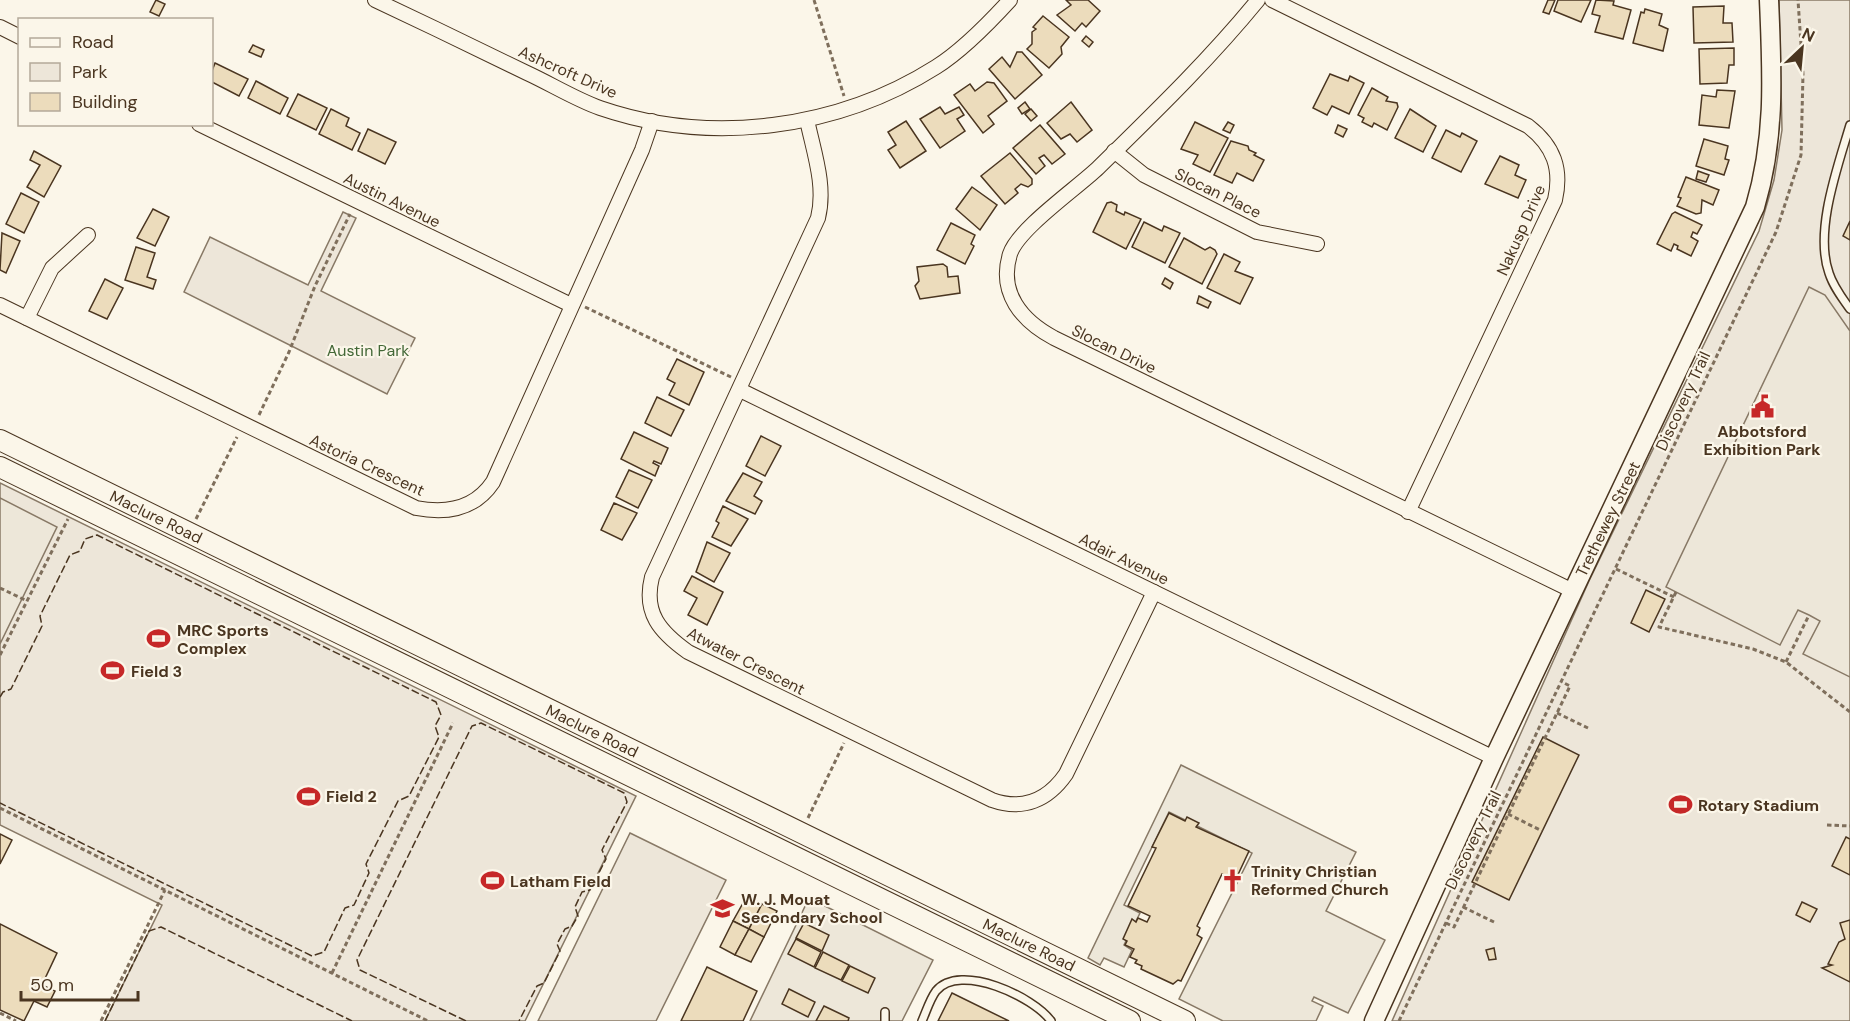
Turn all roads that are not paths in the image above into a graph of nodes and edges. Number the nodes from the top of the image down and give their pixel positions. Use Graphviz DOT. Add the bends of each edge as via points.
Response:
graph roads {
  1 [pos="375,0"];
  2 [pos="1010,0"];
  3 [pos="1258,0"];
  4 [pos="1272,0"];
  5 [pos="1769,0"];
  6 [pos="0,27"];
  7 [pos="18,36"];
  8 [pos="807,120"];
  9 [pos="652,121"];
  10 [pos="1850,125"];
  11 [pos="203,126"];
  12 [pos="1114,152"];
  13 [pos="88,235"];
  14 [pos="1317,244"];
  15 [pos="572,303"];
  16 [pos="0,305"];
  17 [pos="1850,309"];
  18 [pos="27,318"];
  19 [pos="742,386"];
  20 [pos="0,440"];
  21 [pos="0,467"];
  22 [pos="1408,512"];
  23 [pos="1574,591"];
  24 [pos="1154,592"];
  25 [pos="1494,758"];
  26 [pos="885,1012"];
  27 [pos="885,1021"];
  28 [pos="922,1021"];
  29 [pos="1051,1021"];
  30 [pos="1130,1021"];
  31 [pos="1185,1021"];
  32 [pos="1374,1021"];
  1 -- 9 [label="street, Ashcroft Drive" via="598,107"];
  2 -- 8 [label="street, Ashcroft Drive" via="938,66 886,95"];
  3 -- 12 [label="street, Slocan Drive"];
  4 -- 22 [label="street, Nakusp Drive" via="1528,126 1553,153 1558,170 1555,200"];
  5 -- 23 [label="street, Trethewey Street" via="1773,105 1768,153 1755,207"];
  6 -- 7 [label="street"];
  8 -- 9 [label="street, Ashcroft Drive" via="720,127"];
  8 -- 19 [label="street, Atwater Crescent" via="822,203"];
  9 -- 15 [label="street, Astoria Crescent"];
  10 -- 17 [label="lane" via="1826,221 1825,249 1828,271"];
  11 -- 15 [label="street, Austin Avenue"];
  12 -- 14 [label="street, Slocan Place" via="1144,175 1257,232"];
  12 -- 22 [label="street, Slocan Drive" via="1023,235 1010,253 1007,287 1019,311 1033,327"];
  13 -- 18 [label="street" via="52,268"];
  15 -- 18 [label="street, Astoria Crescent" via="493,482 477,500 434,512 416,508"];
  16 -- 18 [label="street, Astoria Crescent"];
  19 -- 24 [label="street, Adair Avenue"];
  19 -- 24 [label="street, Atwater Crescent" via="652,577 649,591 651,613 664,634 688,652 1003,804 1018,805 1044,798 1066,774"];
  20 -- 31 [label="main road, Maclure Road"];
  21 -- 30 [label="main road, Maclure Road"];
  22 -- 23 [label="street, Slocan Drive"];
  23 -- 25 [label="street, Trethewey Street"];
  24 -- 25 [label="street, Adair Avenue"];
  25 -- 32 [label="street, Trethewey Street"];
  26 -- 27 [label="lane"];
  28 -- 29 [label="lane" via="937,990 960,978 985,982 1044,1010"];
}
